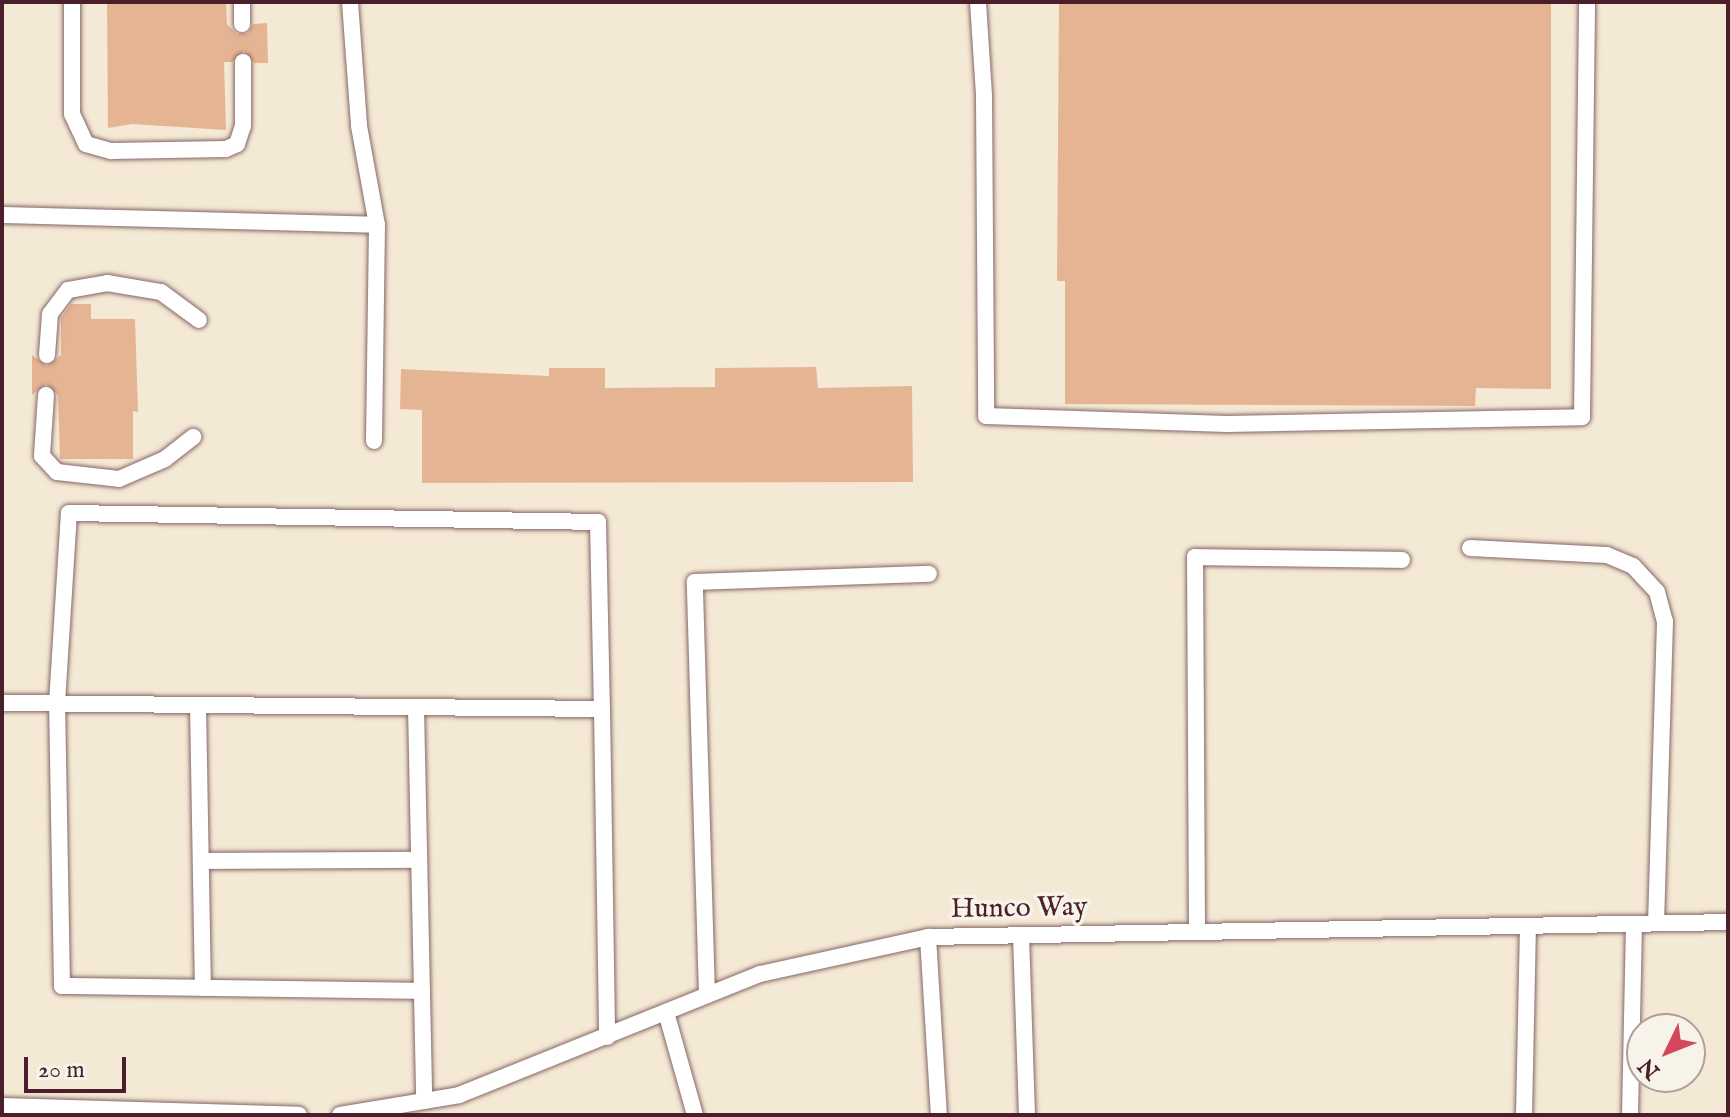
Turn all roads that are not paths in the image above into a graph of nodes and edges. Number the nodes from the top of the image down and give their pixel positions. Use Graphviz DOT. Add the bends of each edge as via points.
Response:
graph roads {
  1 [pos="72,2"];
  2 [pos="242,2"];
  3 [pos="350,2"];
  4 [pos="978,2"];
  5 [pos="1587,2"];
  6 [pos="242,24"];
  7 [pos="243,62"];
  8 [pos="2,215"];
  9 [pos="377,225"];
  10 [pos="199,320"];
  11 [pos="47,355"];
  12 [pos="46,395"];
  13 [pos="193,437"];
  14 [pos="374,441"];
  15 [pos="1470,548"];
  16 [pos="1402,560"];
  17 [pos="929,574"];
  18 [pos="2,703"];
  19 [pos="57,703"];
  20 [pos="198,705"];
  21 [pos="416,707"];
  22 [pos="602,709"];
  23 [pos="419,860"];
  24 [pos="201,861"];
  25 [pos="1728,922"];
  26 [pos="1656,923"];
  27 [pos="1634,924"];
  28 [pos="1528,926"];
  29 [pos="1197,932"];
  30 [pos="1021,935"];
  31 [pos="928,937"];
  32 [pos="203,988"];
  33 [pos="422,991"];
  34 [pos="707,995"];
  35 [pos="666,1012"];
  36 [pos="607,1037"];
  37 [pos="424,1101"];
  38 [pos="2,1106"];
  39 [pos="376,1112"];
  40 [pos="289,1115"];
  41 [pos="299,1115"];
  42 [pos="340,1115"];
  43 [pos="695,1115"];
  44 [pos="939,1115"];
  45 [pos="1027,1115"];
  46 [pos="1524,1115"];
  47 [pos="1630,1115"];
  1 -- 7 [label="lane" via="72,114 86,144 111,151 226,149 237,144 243,126"];
  2 -- 6 [label="lane"];
  3 -- 9 [label="lane" via="359,126"];
  4 -- 5 [label="lane" via="984,96 986,416 1227,424 1582,417"];
  8 -- 9 [label="lane"];
  9 -- 14 [label="lane"];
  10 -- 11 [label="lane" via="161,292 107,283 68,290 50,314"];
  12 -- 13 [label="lane" via="42,456 57,472 119,479 165,459"];
  15 -- 26 [label="lane" via="1607,555 1633,566 1657,592 1665,621"];
  16 -- 29 [label="lane" via="1195,557"];
  17 -- 34 [label="lane" via="695,582"];
  18 -- 19 [label="lane"];
  19 -- 20 [label="lane"];
  19 -- 22 [label="lane" via="69,513 598,522"];
  19 -- 32 [label="lane" via="62,986"];
  20 -- 21 [label="lane"];
  20 -- 24 [label="lane"];
  21 -- 22 [label="lane"];
  21 -- 23 [label="lane"];
  22 -- 36 [label="lane"];
  23 -- 24 [label="lane"];
  23 -- 33 [label="lane"];
  24 -- 32 [label="lane"];
  25 -- 26 [label="lane, Hunco Way"];
  26 -- 27 [label="lane, Hunco Way"];
  27 -- 28 [label="lane, Hunco Way"];
  27 -- 47 [label="lane"];
  28 -- 29 [label="lane, Hunco Way"];
  28 -- 46 [label="lane"];
  29 -- 30 [label="lane, Hunco Way"];
  30 -- 31 [label="lane, Hunco Way"];
  30 -- 45 [label="lane"];
  31 -- 34 [label="lane, Hunco Way" via="760,974"];
  31 -- 44 [label="lane"];
  32 -- 33 [label="lane"];
  33 -- 37 [label="lane"];
  34 -- 35 [label="lane, Hunco Way"];
  35 -- 36 [label="lane, Hunco Way"];
  35 -- 43 [label="lane"];
  36 -- 37 [label="lane, Hunco Way" via="459,1095"];
  37 -- 39 [label="lane, Hunco Way"];
  38 -- 40 [label="lane"];
  39 -- 42 [label="lane, Hunco Way"];
  40 -- 41 [label="lane"];
}
